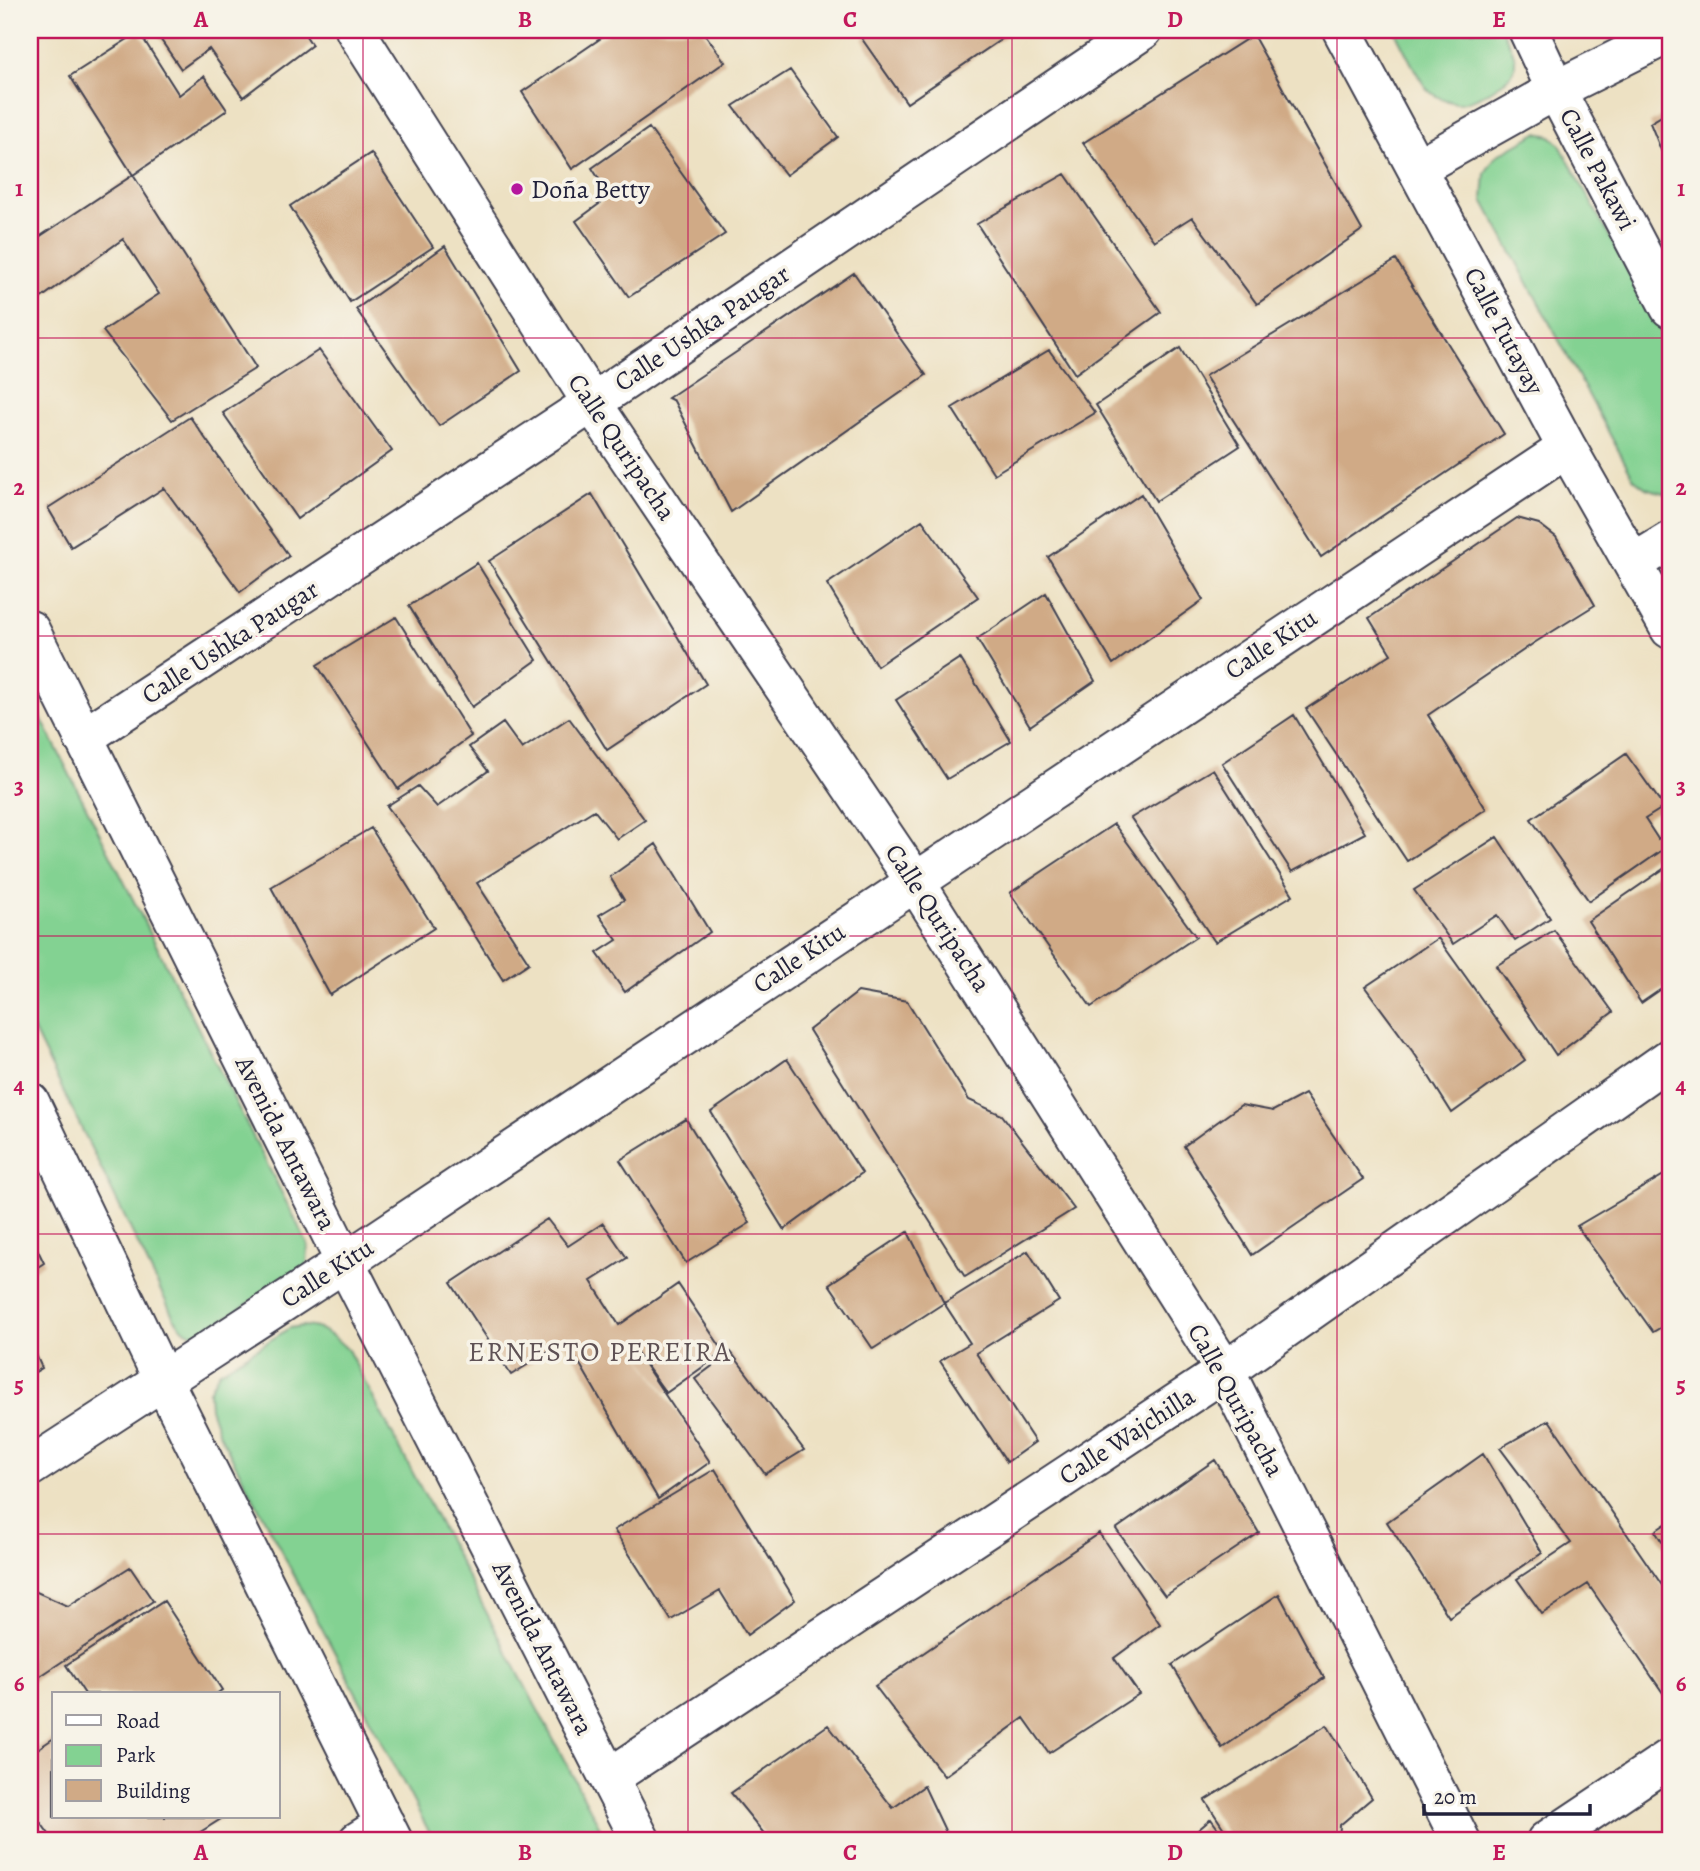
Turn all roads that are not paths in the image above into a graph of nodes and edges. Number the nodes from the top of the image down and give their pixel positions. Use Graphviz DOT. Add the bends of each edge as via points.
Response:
graph roads {
  1 [pos="355,30"];
  2 [pos="1143,30"];
  3 [pos="1342,30"];
  4 [pos="1528,30"];
  5 [pos="1670,33"];
  6 [pos="1556,90"];
  7 [pos="1417,169"];
  8 [pos="1670,308"];
  9 [pos="592,403"];
  10 [pos="1567,448"];
  11 [pos="1670,541"];
  12 [pos="1634,563"];
  13 [pos="1670,629"];
  14 [pos="30,630"];
  15 [pos="83,738"];
  16 [pos="915,880"];
  17 [pos="1670,1058"];
  18 [pos="30,1102"];
  19 [pos="345,1262"];
  20 [pos="1225,1371"];
  21 [pos="163,1380"];
  22 [pos="30,1466"];
  23 [pos="1670,1758"];
  24 [pos="609,1778"];
  25 [pos="379,1835"];
  26 [pos="640,1841"];
  27 [pos="1461,1841"];
  28 [pos="1546,1841"];
  1 -- 9 [label="street, Calle Quripacha"];
  2 -- 9 [label="street, Calle Ushka Paugar"];
  3 -- 7 [label="street, Calle Tutayay"];
  4 -- 6 [label="street, Calle Pakawi"];
  5 -- 6 [label="street"];
  6 -- 7 [label="street"];
  6 -- 8 [label="street, Calle Pakawi"];
  7 -- 10 [label="street, Calle Tutayay"];
  9 -- 15 [label="street, Calle Ushka Paugar"];
  9 -- 16 [label="street, Calle Quripacha"];
  10 -- 12 [label="street, Calle Tutayay"];
  10 -- 16 [label="street, Calle Kitu"];
  11 -- 12 [label="street"];
  12 -- 13 [label="street, Calle Tutayay"];
  14 -- 15 [label="street, Avenida Antawara"];
  15 -- 19 [label="street, Avenida Antawara"];
  16 -- 19 [label="street, Calle Kitu"];
  16 -- 20 [label="street, Calle Quripacha"];
  17 -- 20 [label="street, Calle Wajchilla"];
  18 -- 21 [label="street"];
  19 -- 21 [label="street, Calle Kitu"];
  19 -- 24 [label="street, Avenida Antawara"];
  20 -- 24 [label="street, Calle Wajchilla"];
  20 -- 27 [label="street, Calle Quripacha"];
  21 -- 22 [label="street, Calle Kitu"];
  21 -- 25 [label="street"];
  23 -- 28 [label="street"];
  24 -- 26 [label="street, Avenida Antawara"];
}
